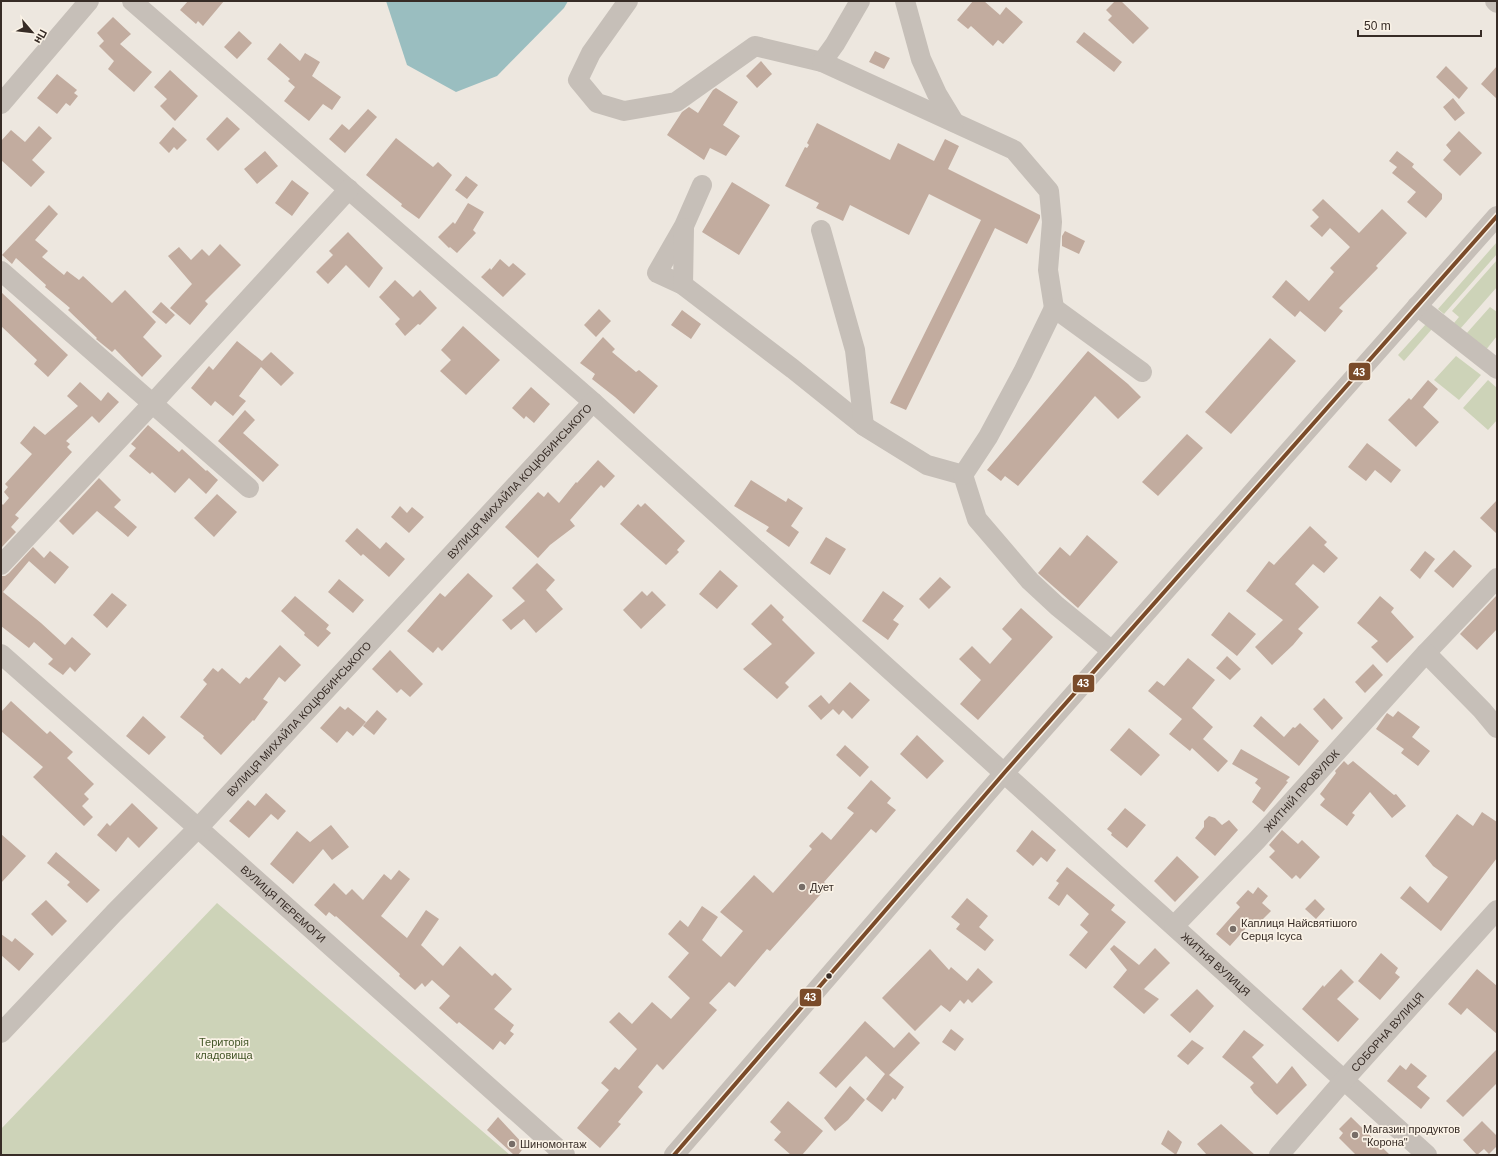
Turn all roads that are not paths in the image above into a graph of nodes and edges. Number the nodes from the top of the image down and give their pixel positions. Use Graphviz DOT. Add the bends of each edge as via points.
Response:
graph roads {
  1 [pos="89,1"];
  2 [pos="132,1"];
  3 [pos="628,1"];
  4 [pos="860,1"];
  5 [pos="905,1"];
  6 [pos="822,62"];
  7 [pos="1,104"];
  8 [pos="954,122"];
  9 [pos="702,185"];
  10 [pos="349,189"];
  11 [pos="1497,216"];
  12 [pos="684,226"];
  13 [pos="821,230"];
  14 [pos="1,270"];
  15 [pos="683,285"];
  16 [pos="1417,306"];
  17 [pos="1054,308"];
  18 [pos="1497,369"];
  19 [pos="1142,372"];
  20 [pos="593,402"];
  21 [pos="153,403"];
  22 [pos="864,426"];
  23 [pos="963,475"];
  24 [pos="249,488"];
  25 [pos="1,565"];
  26 [pos="1497,578"];
  27 [pos="1112,651"];
  28 [pos="1426,653"];
  29 [pos="1,654"];
  30 [pos="1497,728"];
  31 [pos="1005,772"];
  32 [pos="198,828"];
  33 [pos="1497,910"];
  34 [pos="1174,926"];
  35 [pos="1,1033"];
  36 [pos="1344,1080"];
  37 [pos="565,1155"];
  38 [pos="674,1155"];
  39 [pos="1279,1155"];
  40 [pos="1427,1155"];
  1 -- 7 [label="street"];
  2 -- 10 [label="street, ЖИТНЯ ВУЛИЦЯ"];
  3 -- 6 [label="street" via="591,53 578,80 597,102 604,105 624,111 676,102 755,46"];
  4 -- 6 [label="street"];
  5 -- 8 [label="street" via="921,59 937,94"];
  6 -- 8 [label="street"];
  8 -- 17 [label="street" via="1014,150 1049,192 1052,222 1048,270"];
  9 -- 12 [label="street"];
  10 -- 20 [label="street, ЖИТНЯ ВУЛИЦЯ"];
  10 -- 21 [label="street"];
  11 -- 16 [label="street"];
  12 -- 15 [label="street"];
  12 -- 15 [label="street" via="657,272"];
  13 -- 22 [label="street" via="855,350"];
  14 -- 21 [label="street"];
  15 -- 22 [label="street"];
  16 -- 18 [label="street"];
  16 -- 27 [label="street"];
  17 -- 19 [label="street"];
  17 -- 23 [label="street" via="988,437"];
  20 -- 31 [label="street, ЖИТНЯ ВУЛИЦЯ"];
  20 -- 32 [label="street, ВУЛИЦЯ МИХАЙЛА КОЦЮБИНСЬКОГО"];
  21 -- 24 [label="street"];
  21 -- 25 [label="street"];
  22 -- 23 [label="street" via="927,465"];
  23 -- 27 [label="street" via="978,519 1030,581"];
  26 -- 28 [label="street, ЖИТНІЙ ПРОВУЛОК"];
  27 -- 31 [label="street"];
  28 -- 30 [label="street"];
  28 -- 34 [label="street, ЖИТНІЙ ПРОВУЛОК" via="1257,840"];
  29 -- 32 [label="street, ВУЛИЦЯ ПЕРЕМОГИ"];
  31 -- 34 [label="street, ЖИТНЯ ВУЛИЦЯ"];
  31 -- 38 [label="street"];
  32 -- 35 [label="street, ВУЛИЦЯ МИХАЙЛА КОЦЮБИНСЬКОГО"];
  32 -- 37 [label="street, ВУЛИЦЯ ПЕРЕМОГИ"];
  33 -- 36 [label="street, СОБОРНА ВУЛИЦЯ"];
  34 -- 36 [label="street, ЖИТНЯ ВУЛИЦЯ"];
  36 -- 39 [label="street, СОБОРНА ВУЛИЦЯ"];
  36 -- 40 [label="street, ЖИТНЯ ВУЛИЦЯ"];
}
